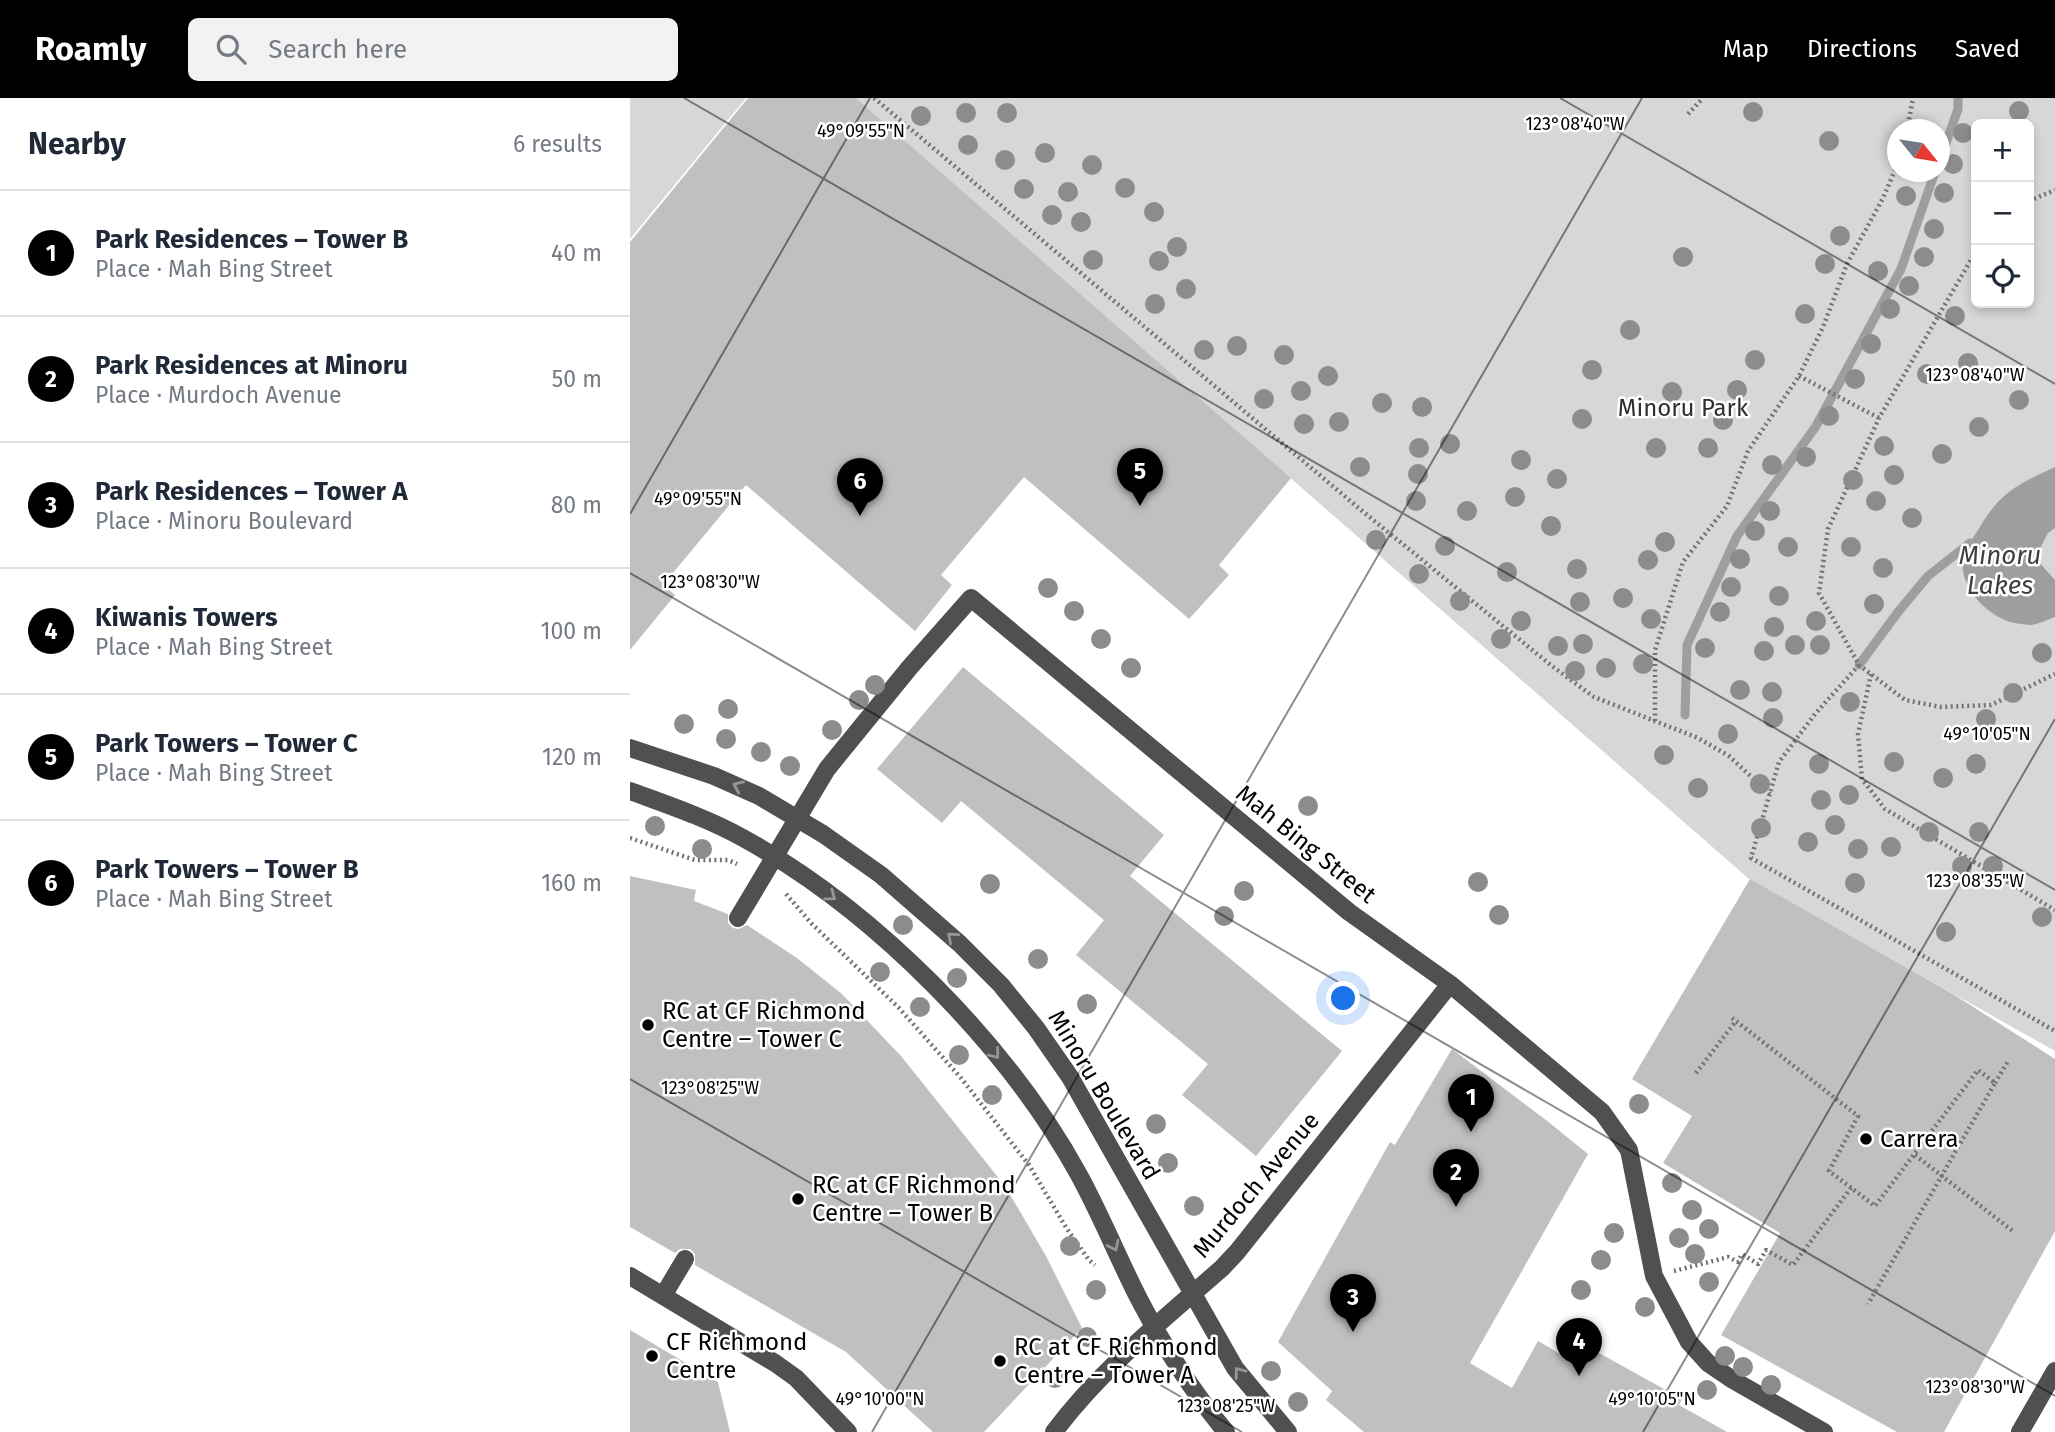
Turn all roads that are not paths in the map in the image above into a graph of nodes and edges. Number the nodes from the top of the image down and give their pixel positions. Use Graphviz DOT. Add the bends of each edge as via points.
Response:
graph roads {
  1 [pos="630,748"];
  2 [pos="630,791"];
  3 [pos="798,818"];
  4 [pos="775,857"];
  5 [pos="738,918"];
  6 [pos="1450,984"];
  7 [pos="685,1259"];
  8 [pos="630,1276"];
  9 [pos="1192,1294"];
  10 [pos="663,1296"];
  11 [pos="1155,1327"];
  12 [pos="2055,1371"];
  13 [pos="848,1432"];
  14 [pos="1054,1432"];
  15 [pos="1226,1432"];
  16 [pos="1288,1432"];
  17 [pos="1824,1432"];
  18 [pos="2020,1432"];
  3 -- 1 [label="street, Minoru Boulevard, one-way" via="714,776"];
  2 -- 4 [label="street" via="722,828"];
  3 -- 4 [label="street, Mah Bing Street"];
  3 -- 6 [label="street, Mah Bing Street" via="827,769 971,598 1349,912"];
  9 -- 3 [label="street, Minoru Boulevard, one-way" via="1070,1077 1001,985 881,875"];
  4 -- 5 [label="street, Mah Bing Street"];
  4 -- 11 [label="street, one-way" via="848,909 911,963 981,1036 1027,1094 1079,1174"];
  6 -- 9 [label="street, Murdoch Avenue" via="1237,1252"];
  6 -- 17 [label="street, Mah Bing Street" via="1602,1112 1629,1150 1654,1276 1689,1342 1733,1380"];
  7 -- 10 [label="street"];
  8 -- 10 [label="street"];
  9 -- 11 [label="street, Murdoch Avenue"];
  16 -- 9 [label="street, Minoru Boulevard, one-way" via="1235,1368"];
  10 -- 13 [label="street" via="796,1378"];
  11 -- 14 [label="street, Murdoch Avenue" via="1092,1386"];
  11 -- 15 [label="street" via="1196,1396"];
  12 -- 18 [label="street"];
}
